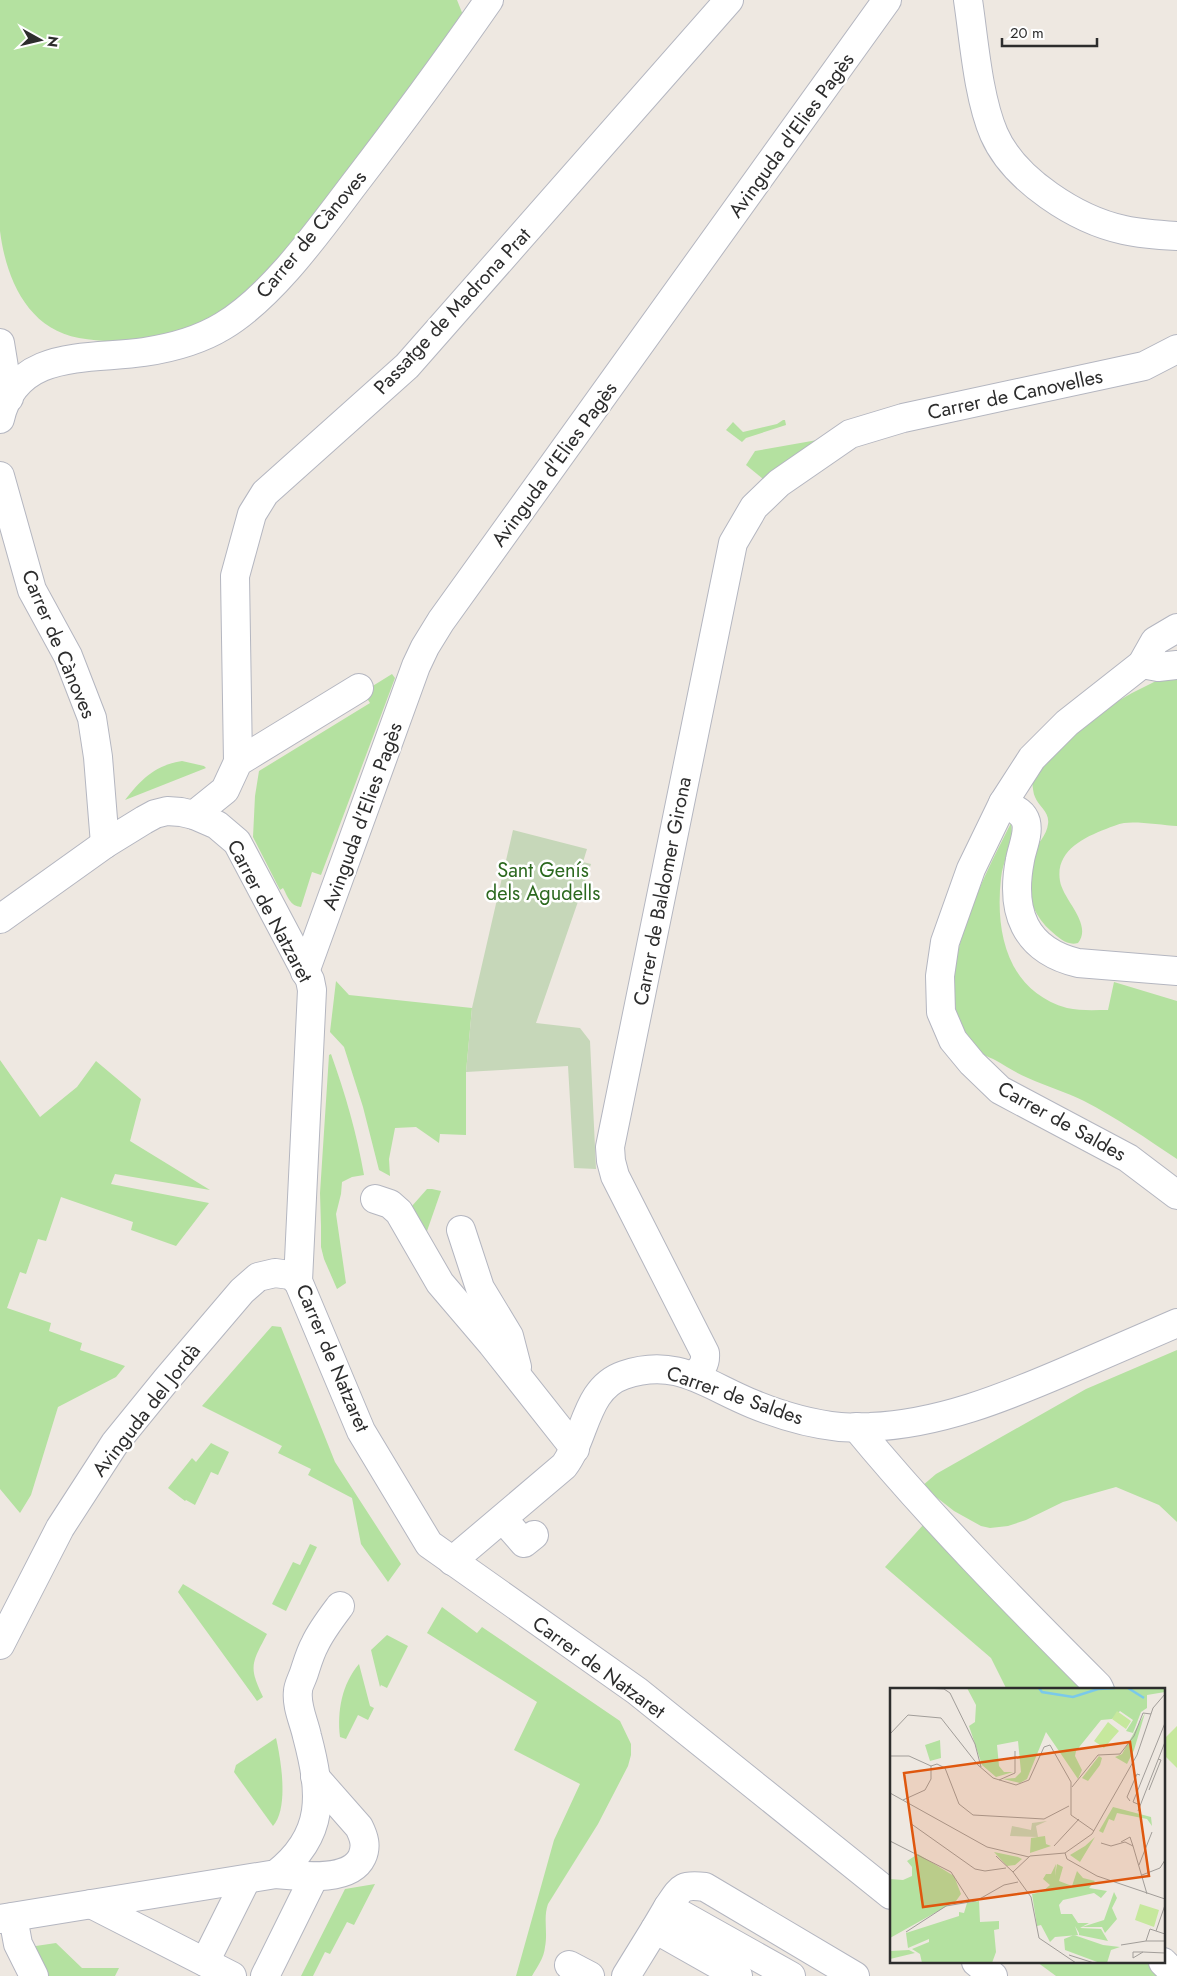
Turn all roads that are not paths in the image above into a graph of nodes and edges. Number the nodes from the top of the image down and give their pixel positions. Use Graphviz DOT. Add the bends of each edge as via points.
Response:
graph roads {
  1 [pos="489,0"];
  2 [pos="729,0"];
  3 [pos="888,0"];
  4 [pos="968,0"];
  5 [pos="1177,236"];
  6 [pos="0,342"];
  7 [pos="1177,349"];
  8 [pos="4,409"];
  9 [pos="850,434"];
  10 [pos="0,476"];
  11 [pos="1177,628"];
  12 [pos="1142,664"];
  13 [pos="1177,665"];
  14 [pos="359,688"];
  15 [pos="238,762"];
  16 [pos="1003,802"];
  17 [pos="194,815"];
  18 [pos="105,844"];
  19 [pos="0,919"];
  20 [pos="1177,971"];
  21 [pos="305,972"];
  22 [pos="1177,1195"];
  23 [pos="375,1199"];
  24 [pos="461,1230"];
  25 [pos="298,1281"];
  26 [pos="1177,1324"];
  27 [pos="693,1376"];
  28 [pos="521,1382"];
  29 [pos="856,1427"];
  30 [pos="575,1449"];
  31 [pos="503,1519"];
  32 [pos="534,1536"];
  33 [pos="452,1561"];
  34 [pos="340,1606"];
  35 [pos="0,1645"];
  36 [pos="1099,1688"];
  37 [pos="315,1777"];
  38 [pos="276,1874"];
  39 [pos="314,1877"];
  40 [pos="246,1880"];
  41 [pos="890,1894"];
  42 [pos="91,1904"];
  43 [pos="7,1918"];
  44 [pos="662,1918"];
  45 [pos="205,1962"];
  46 [pos="1164,1963"];
  47 [pos="978,1964"];
  48 [pos="34,1976"];
  49 [pos="232,1976"];
  50 [pos="265,1976"];
  51 [pos="626,1976"];
  52 [pos="738,1976"];
  53 [pos="790,1976"];
  54 [pos="855,1976"];
  55 [pos="993,1976"];
  56 [pos="1177,1976"];
  1 -- 8 [label="street, Carrer de Cànoves" via="333,212 275,282 237,317 208,335 172,346 48,363 18,385"];
  2 -- 15 [label="street, Passatge de Madrona Prat" via="407,366 266,493 252,514 234,576"];
  3 -- 21 [label="street, Avinguda d'Elies Pagès" via="446,614 425,648"];
  4 -- 5 [label="street" via="984,100 993,133 1010,161 1053,199 1099,222 1123,230"];
  6 -- 8 [label="street"];
  7 -- 9 [label="street, Carrer de Canovelles" via="1144,366 903,418"];
  9 -- 27 [label="street, Carrer de Baldomer Girona" via="779,483 754,507 733,543 610,1147 615,1176 705,1353 703,1366"];
  10 -- 18 [label="street, Carrer de Cànoves" via="32,590 68,656 92,718"];
  11 -- 12 [label="street" via="1155,641"];
  12 -- 13 [label="street" via="1158,667"];
  12 -- 16 [label="street, Carrer de Saldes" via="1068,723 1032,758"];
  14 -- 15 [label="street"];
  15 -- 17 [label="street" via="225,790"];
  16 -- 20 [label="street" via="1020,812 1026,823 1016,900 1020,916 1038,944 1063,960 1078,963"];
  16 -- 22 [label="street, Carrer de Saldes" via="971,869 945,942 940,976 941,1012 953,1040 1000,1090 1128,1158"];
  17 -- 18 [label="street, Carrer de Natzaret" via="167,811 155,814"];
  17 -- 21 [label="street, Carrer de Natzaret" via="217,825 237,842"];
  18 -- 19 [label="street, Carrer de Natzaret"];
  21 -- 25 [label="street, Carrer de Natzaret" via="312,990"];
  23 -- 28 [label="street" via="390,1204 399,1212 440,1283"];
  24 -- 28 [label="street" via="480,1288 509,1336"];
  25 -- 33 [label="street, Carrer de Natzaret" via="362,1431 428,1544"];
  25 -- 35 [label="street, Avinguda del Jordà" via="290,1275 275,1273 258,1277 242,1291 167,1379 115,1443 60,1528"];
  26 -- 29 [label="street, Carrer de Saldes" via="1010,1395 933,1419 896,1426"];
  27 -- 29 [label="street, Carrer de Saldes" via="785,1415 817,1424"];
  27 -- 30 [label="street, Carrer de Saldes" via="668,1369 648,1369 608,1382 592,1404"];
  28 -- 30 [label="street"];
  29 -- 36 [label="street" via="1009,1598"];
  30 -- 31 [label="street, Carrer de Saldes" via="564,1466"];
  31 -- 32 [label="street" via="524,1543"];
  31 -- 33 [label="street, Carrer de Saldes"];
  33 -- 41 [label="street, Carrer de Natzaret" via="637,1692"];
  34 -- 37 [label="street" via="314,1645 298,1691"];
  37 -- 38 [label="street" via="318,1797 310,1835 301,1850"];
  37 -- 39 [label="street" via="359,1828 365,1844 360,1862 354,1868"];
  38 -- 39 [label="street"];
  38 -- 40 [label="street"];
  39 -- 50 [label="street"];
  40 -- 42 [label="street"];
  40 -- 45 [label="street"];
  42 -- 43 [label="street"];
  42 -- 45 [label="street"];
  43 -- 48 [label="street"];
  44 -- 51 [label="street"];
  44 -- 52 [label="street"];
  44 -- 53 [label="street"];
  44 -- 54 [label="street" via="680,1889 691,1885 705,1887"];
  45 -- 49 [label="street"];
  46 -- 56 [label="street"];
  47 -- 55 [label="street"];
}
